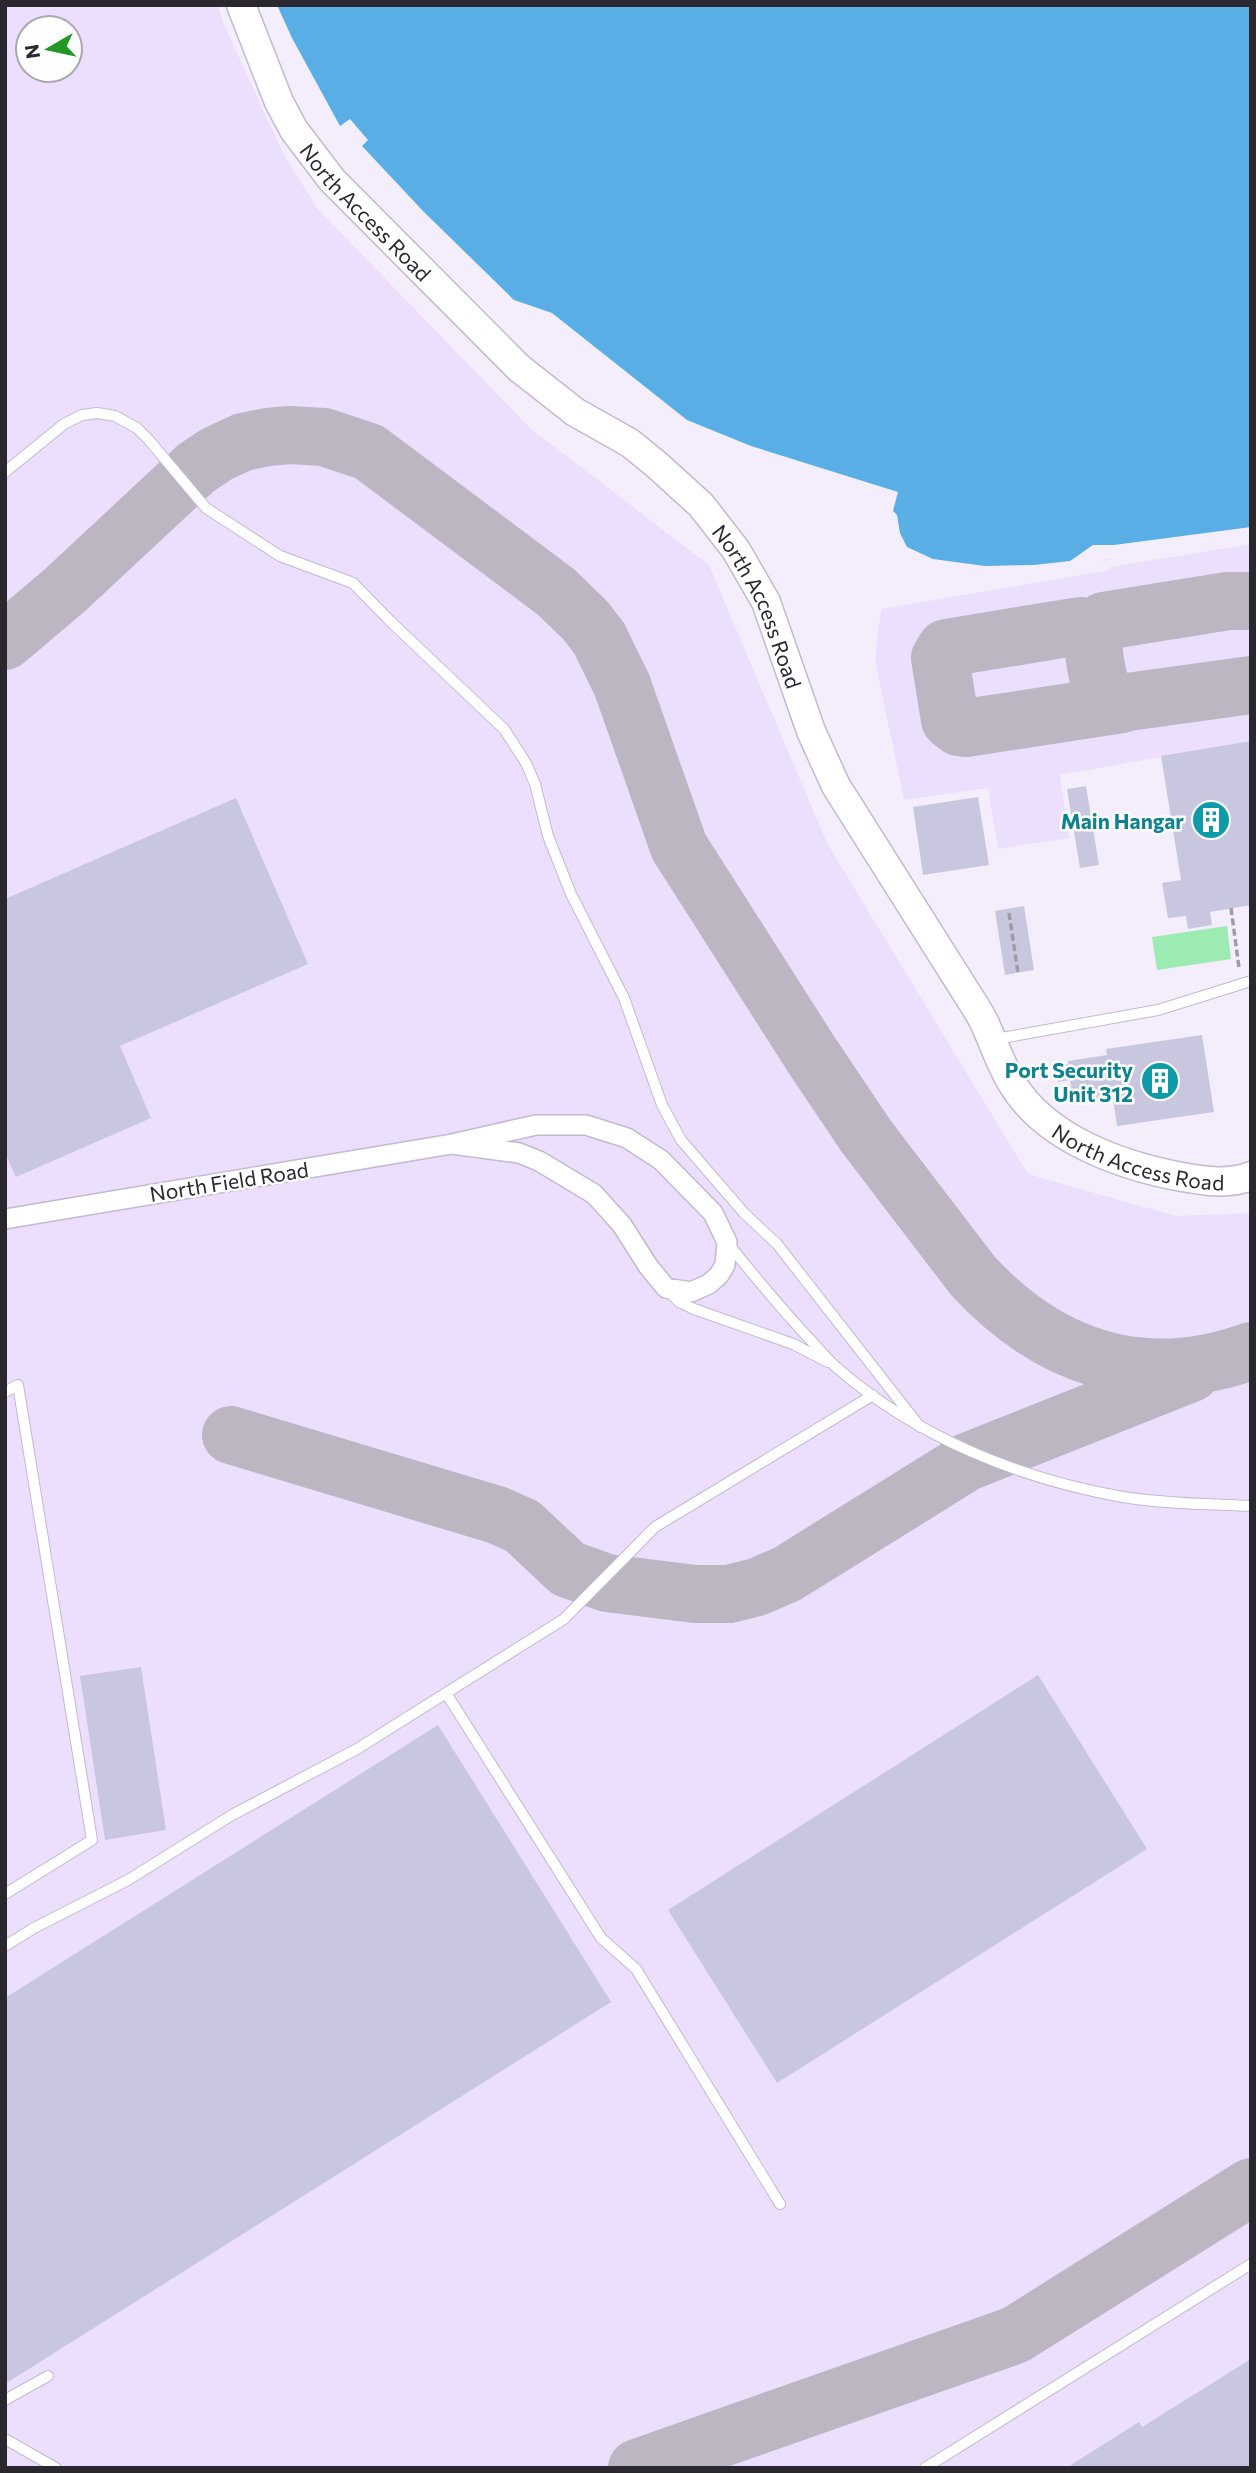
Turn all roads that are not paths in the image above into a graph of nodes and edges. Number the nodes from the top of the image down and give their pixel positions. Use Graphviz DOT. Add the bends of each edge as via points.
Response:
graph roads {
  1 [pos="241,5"];
  2 [pos="5,472"];
  3 [pos="1246,982"];
  4 [pos="992,1040"];
  5 [pos="452,1144"];
  6 [pos="1251,1176"];
  7 [pos="5,1219"];
  8 [pos="727,1242"];
  9 [pos="666,1288"];
  10 [pos="835,1366"];
  11 [pos="5,1392"];
  12 [pos="873,1395"];
  13 [pos="920,1426"];
  14 [pos="1251,1506"];
  15 [pos="446,1693"];
  16 [pos="5,1894"];
  17 [pos="5,1946"];
  18 [pos="780,2204"];
  19 [pos="1251,2264"];
  20 [pos="48,2376"];
  21 [pos="5,2400"];
  22 [pos="5,2439"];
  23 [pos="56,2468"];
  24 [pos="925,2468"];
  1 -- 4 [label="street, North Access Road" via="278,102 332,180 519,368 575,412 630,443 657,465 701,505 736,550 766,602 815,741 836,786"];
  2 -- 13 [label="lane" via="64,424 82,415 115,416 148,439 206,508 280,556 353,583 504,729 526,763 571,894 624,998 662,1105 681,1140 776,1244"];
  3 -- 4 [label="lane" via="1158,1010"];
  4 -- 6 [label="street, North Access Road" via="1012,1084 1026,1101 1077,1142 1121,1161 1173,1175 1222,1182"];
  5 -- 7 [label="street, North Field Road"];
  5 -- 8 [label="street, North Field Road" via="536,1125 586,1125 626,1138 661,1160 713,1213"];
  5 -- 9 [label="street, North Field Road" via="519,1153 594,1194"];
  8 -- 9 [label="street" via="724,1265 709,1284 691,1292"];
  8 -- 10 [label="lane"];
  9 -- 10 [label="lane" via="694,1310 793,1344"];
  10 -- 12 [label="lane"];
  11 -- 16 [label="lane" via="18,1385 92,1840"];
  12 -- 13 [label="lane"];
  12 -- 15 [label="lane" via="655,1527 564,1619"];
  13 -- 14 [label="lane" via="981,1456 1065,1485 1126,1498"];
  15 -- 17 [label="lane" via="357,1749 232,1815 128,1881"];
  15 -- 18 [label="lane" via="601,1938 636,1969"];
  19 -- 24 [label="lane"];
  20 -- 21 [label="lane"];
  22 -- 23 [label="lane"];
}
